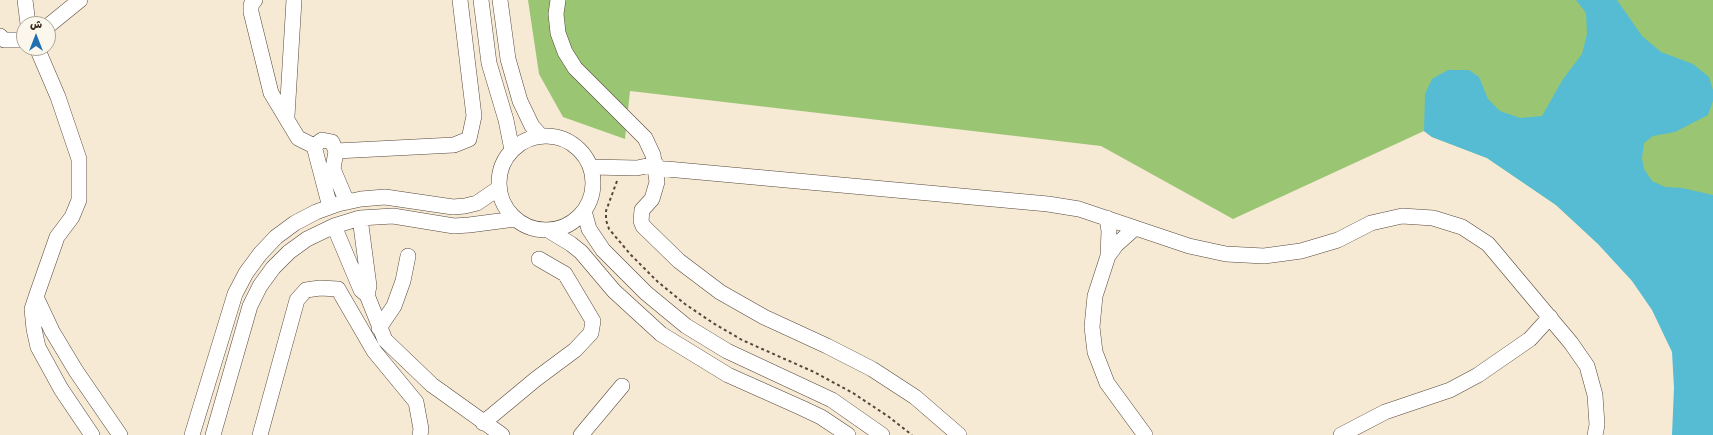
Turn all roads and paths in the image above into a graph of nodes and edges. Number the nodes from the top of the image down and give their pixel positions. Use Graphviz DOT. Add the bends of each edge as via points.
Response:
graph roads {
  1 [pos="25,0"];
  2 [pos="80,0"];
  3 [pos="255,0"];
  4 [pos="294,0"];
  5 [pos="460,0"];
  6 [pos="481,0"];
  7 [pos="500,0"];
  8 [pos="558,0"];
  9 [pos="27,16"];
  10 [pos="56,20"];
  11 [pos="0,36"];
  12 [pos="16,40"];
  13 [pos="40,56"];
  14 [pos="287,116"];
  15 [pos="541,136"];
  16 [pos="314,146"];
  17 [pos="512,150"];
  18 [pos="336,151"];
  19 [pos="656,168"];
  20 [pos="592,173"];
  21 [pos="618,174"];
  22 [pos="499,188"];
  23 [pos="338,204"];
  24 [pos="584,211"];
  25 [pos="360,218"];
  26 [pos="1107,218"];
  27 [pos="515,219"];
  28 [pos="339,224"];
  29 [pos="1135,228"];
  30 [pos="548,230"];
  31 [pos="408,256"];
  32 [pos="1108,256"];
  33 [pos="539,260"];
  34 [pos="367,295"];
  35 [pos="36,298"];
  36 [pos="1550,317"];
  37 [pos="379,328"];
  38 [pos="67,357"];
  39 [pos="50,368"];
  40 [pos="622,386"];
  41 [pos="92,394"];
  42 [pos="73,407"];
  43 [pos="483,423"];
  44 [pos="92,435"];
  45 [pos="120,435"];
  46 [pos="192,435"];
  47 [pos="213,435"];
  48 [pos="260,435"];
  49 [pos="420,435"];
  50 [pos="502,435"];
  51 [pos="581,435"];
  52 [pos="848,435"];
  53 [pos="882,435"];
  54 [pos="912,435"];
  55 [pos="959,435"];
  56 [pos="1145,435"];
  57 [pos="1341,435"];
  58 [pos="1596,435"];
  1 -- 9 [label="street"];
  2 -- 10 [label="street"];
  3 -- 14 [label="street" via="251,5 251,12 271,93"];
  4 -- 14 [label="street"];
  5 -- 18 [label="street" via="474,116 469,139 454,146"];
  6 -- 17 [label="street" via="489,63"];
  7 -- 15 [label="street" via="508,59 520,101 532,126"];
  8 -- 19 [label="street" via="558,33 565,52 575,68 645,138"];
  11 -- 12 [label="street" via="4,40"];
  13 -- 35 [label="street" via="58,96 78,159 78,200 72,217 57,238"];
  14 -- 16 [label="street" via="298,138"];
  15 -- 17 [label="street" via="525,141"];
  15 -- 20 [label="street" via="566,140 576,147 585,156"];
  16 -- 18 [label="street" via="322,140 332,142"];
  16 -- 23 [label="street"];
  17 -- 22 [label="street" via="504,162"];
  18 -- 23 [label="street" via="333,170"];
  19 -- 20 [label="street"];
  19 -- 21 [label="street"];
  19 -- 26 [label="street" via="1048,204"];
  19 -- 55 [label="street" via="656,191 642,210 641,221 679,262 720,292 751,310 872,369 915,397"];
  20 -- 21 [label="street" via="603,176"];
  20 -- 24 [label="street" via="590,201"];
  21 -- 54 [label="path" via="606,211 609,230 658,282 713,323 742,340 814,372 853,393"];
  22 -- 23 [label="street" via="477,203 452,208 385,198"];
  22 -- 27 [label="street" via="507,210"];
  23 -- 28 [label="street"];
  23 -- 46 [label="street" via="295,223 260,254 246,273 227,316"];
  24 -- 30 [label="street" via="574,221"];
  24 -- 53 [label="street" via="589,229 603,250 646,293 686,326 727,351 832,400"];
  25 -- 27 [label="street" via="393,216 454,226"];
  25 -- 28 [label="street"];
  25 -- 34 [label="street" via="369,286"];
  26 -- 29 [label="street"];
  26 -- 32 [label="street"];
  27 -- 30 [label="street" via="525,225"];
  28 -- 34 [label="street" via="361,290"];
  28 -- 47 [label="street" via="307,239 289,252 260,286 242,327"];
  29 -- 32 [label="street"];
  29 -- 36 [label="street" via="1189,246 1226,254 1264,256 1301,251 1338,240 1372,224 1402,216 1433,218 1462,227 1488,244"];
  30 -- 52 [label="street" via="581,252 614,291 661,334 728,375 821,417"];
  31 -- 37 [label="street" via="394,306"];
  32 -- 56 [label="street" via="1095,296 1092,327 1096,352 1107,383"];
  33 -- 43 [label="street" via="565,274 593,321 590,333 575,350"];
  34 -- 37 [label="street"];
  35 -- 38 [label="street"];
  35 -- 39 [label="street" via="32,309 34,329 38,347"];
  36 -- 57 [label="street" via="1530,339 1478,375 1450,390 1385,412"];
  36 -- 58 [label="street" via="1587,366 1595,395 1598,425"];
  37 -- 43 [label="street" via="385,340 432,385"];
  38 -- 39 [label="street"];
  38 -- 41 [label="street"];
  39 -- 42 [label="street"];
  40 -- 51 [label="street"];
  41 -- 42 [label="street"];
  41 -- 45 [label="street"];
  42 -- 44 [label="street"];
  43 -- 50 [label="street"];
  48 -- 49 [label="street" via="297,300 306,290 320,288 338,289 374,351 416,402"];
}
